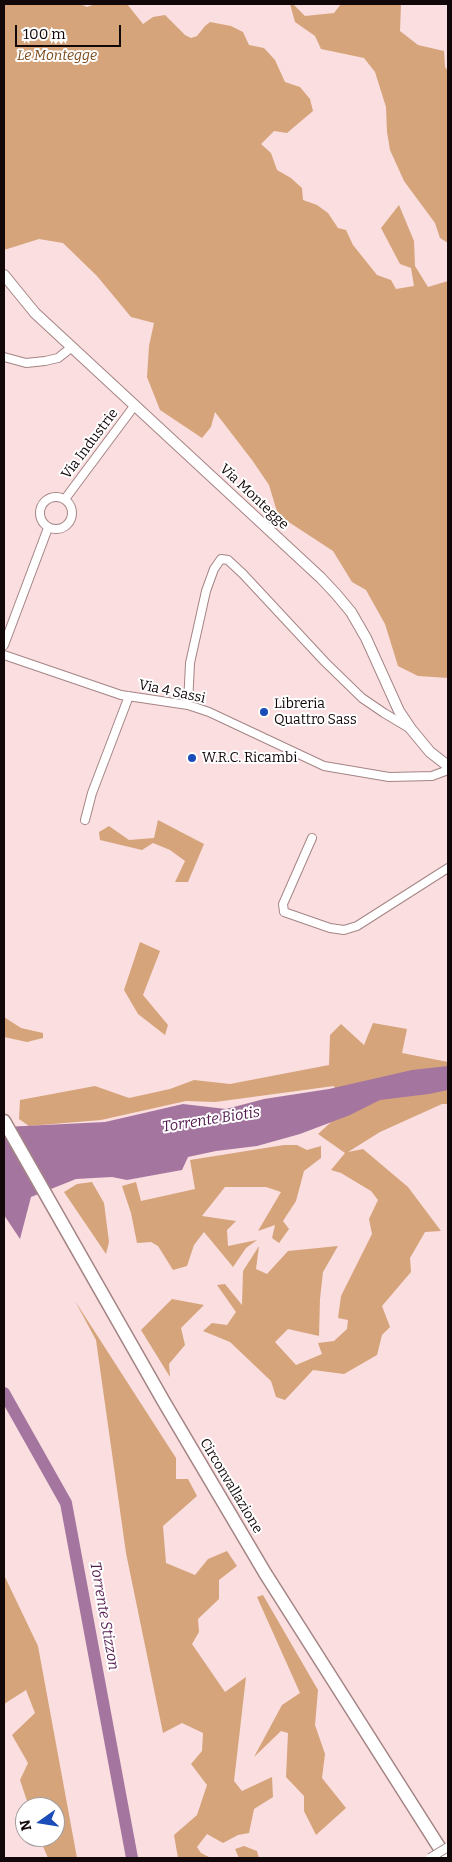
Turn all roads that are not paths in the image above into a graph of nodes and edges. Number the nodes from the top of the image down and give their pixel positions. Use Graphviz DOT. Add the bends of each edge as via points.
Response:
graph roads {
  1 [pos="4,275"];
  2 [pos="72,347"];
  3 [pos="4,357"];
  4 [pos="135,405"];
  5 [pos="65,499"];
  6 [pos="48,528"];
  7 [pos="4,645"];
  8 [pos="4,655"];
  9 [pos="129,696"];
  10 [pos="188,705"];
  11 [pos="411,729"];
  12 [pos="448,766"];
  13 [pos="448,770"];
  14 [pos="85,820"];
  15 [pos="312,838"];
  16 [pos="448,868"];
  17 [pos="4,1121"];
  18 [pos="448,1847"];
  19 [pos="430,1858"];
  20 [pos="446,1858"];
  1 -- 2 [label="street, Via Montegge" via="35,313"];
  2 -- 3 [label="street" via="58,358 45,362"];
  2 -- 4 [label="street, Via Montegge"];
  4 -- 5 [label="street, Via Industrie"];
  4 -- 11 [label="street, Via Montegge" via="336,594 366,638 399,711"];
  5 -- 6 [label="street, Via Industrie" via="71,506 72,517 58,530"];
  5 -- 6 [label="street, Via Industrie" via="52,496 41,504 39,518"];
  6 -- 7 [label="street"];
  8 -- 9 [label="street, Via 4 Sassi"];
  9 -- 10 [label="street, Via 4 Sassi"];
  9 -- 14 [label="street"];
  10 -- 11 [label="street" via="190,663 206,591 221,559 228,560 243,574 362,698"];
  10 -- 13 [label="street, Via 4 Sassi" via="324,766 389,777 432,776"];
  11 -- 12 [label="street, Via Montegge" via="430,752"];
  15 -- 16 [label="street" via="283,904 284,912 330,928 344,930 357,926"];
  17 -- 20 [label="highway, Circonvallazione" via="265,1573"];
  18 -- 19 [label="street, bridge"];
}
